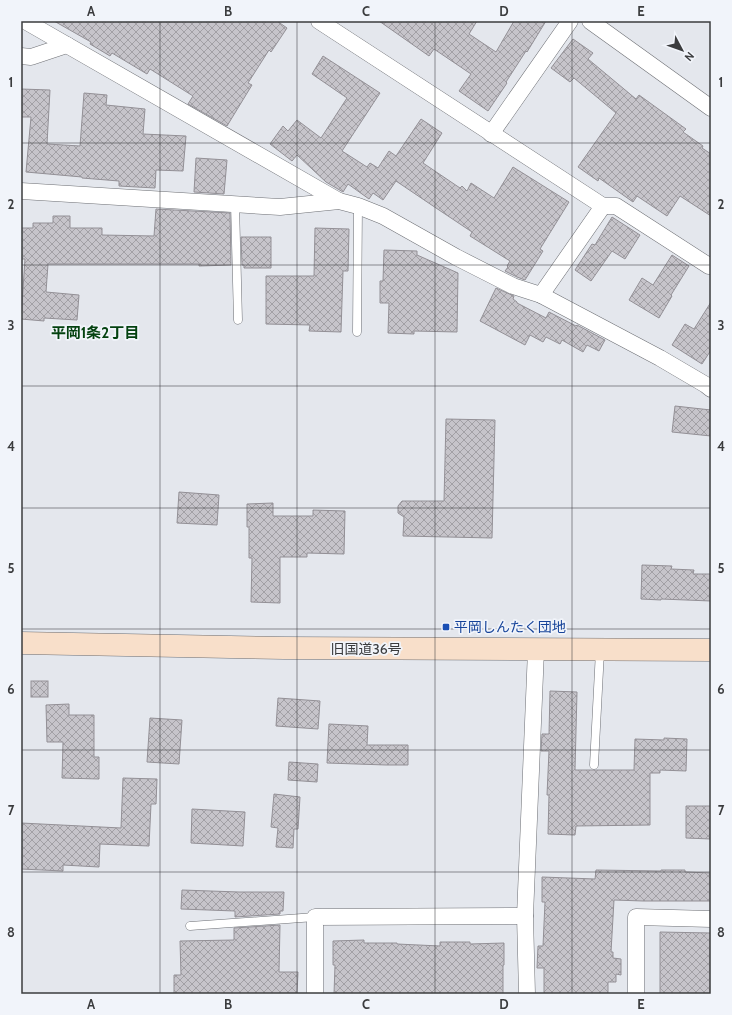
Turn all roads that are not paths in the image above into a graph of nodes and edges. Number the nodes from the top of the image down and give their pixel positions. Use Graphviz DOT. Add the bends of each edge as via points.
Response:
graph roads {
  1 [pos="24,21"];
  2 [pos="319,21"];
  3 [pos="590,21"];
  4 [pos="568,22"];
  5 [pos="67,45"];
  6 [pos="21,56"];
  7 [pos="711,108"];
  8 [pos="491,134"];
  9 [pos="21,191"];
  10 [pos="339,201"];
  11 [pos="235,204"];
  12 [pos="358,206"];
  13 [pos="602,206"];
  14 [pos="709,266"];
  15 [pos="541,295"];
  16 [pos="238,320"];
  17 [pos="357,332"];
  18 [pos="711,389"];
  19 [pos="21,643"];
  20 [pos="536,650"];
  21 [pos="600,650"];
  22 [pos="711,650"];
  23 [pos="594,765"];
  24 [pos="525,916"];
  25 [pos="315,917"];
  26 [pos="711,920"];
  27 [pos="190,926"];
  28 [pos="315,994"];
  29 [pos="527,994"];
  30 [pos="636,994"];
  1 -- 5 [label="street"];
  2 -- 8 [label="street"];
  3 -- 7 [label="street"];
  4 -- 8 [label="street"];
  5 -- 6 [label="street" via="31,56"];
  5 -- 10 [label="street"];
  8 -- 13 [label="street"];
  9 -- 11 [label="street"];
  10 -- 11 [label="street" via="280,206"];
  10 -- 12 [label="street"];
  11 -- 16 [label="lane"];
  12 -- 15 [label="street" via="383,216 514,286"];
  12 -- 17 [label="lane"];
  13 -- 14 [label="street" via="616,206"];
  13 -- 15 [label="street"];
  15 -- 18 [label="street" via="660,358"];
  19 -- 20 [label="street, 旧国道36号"];
  20 -- 21 [label="street, 旧国道36号"];
  20 -- 24 [label="street"];
  21 -- 22 [label="street, 旧国道36号"];
  21 -- 23 [label="lane"];
  24 -- 25 [label="street"];
  24 -- 29 [label="street"];
  25 -- 27 [label="lane"];
  25 -- 28 [label="street"];
  26 -- 30 [label="street" via="636,917"];
}
